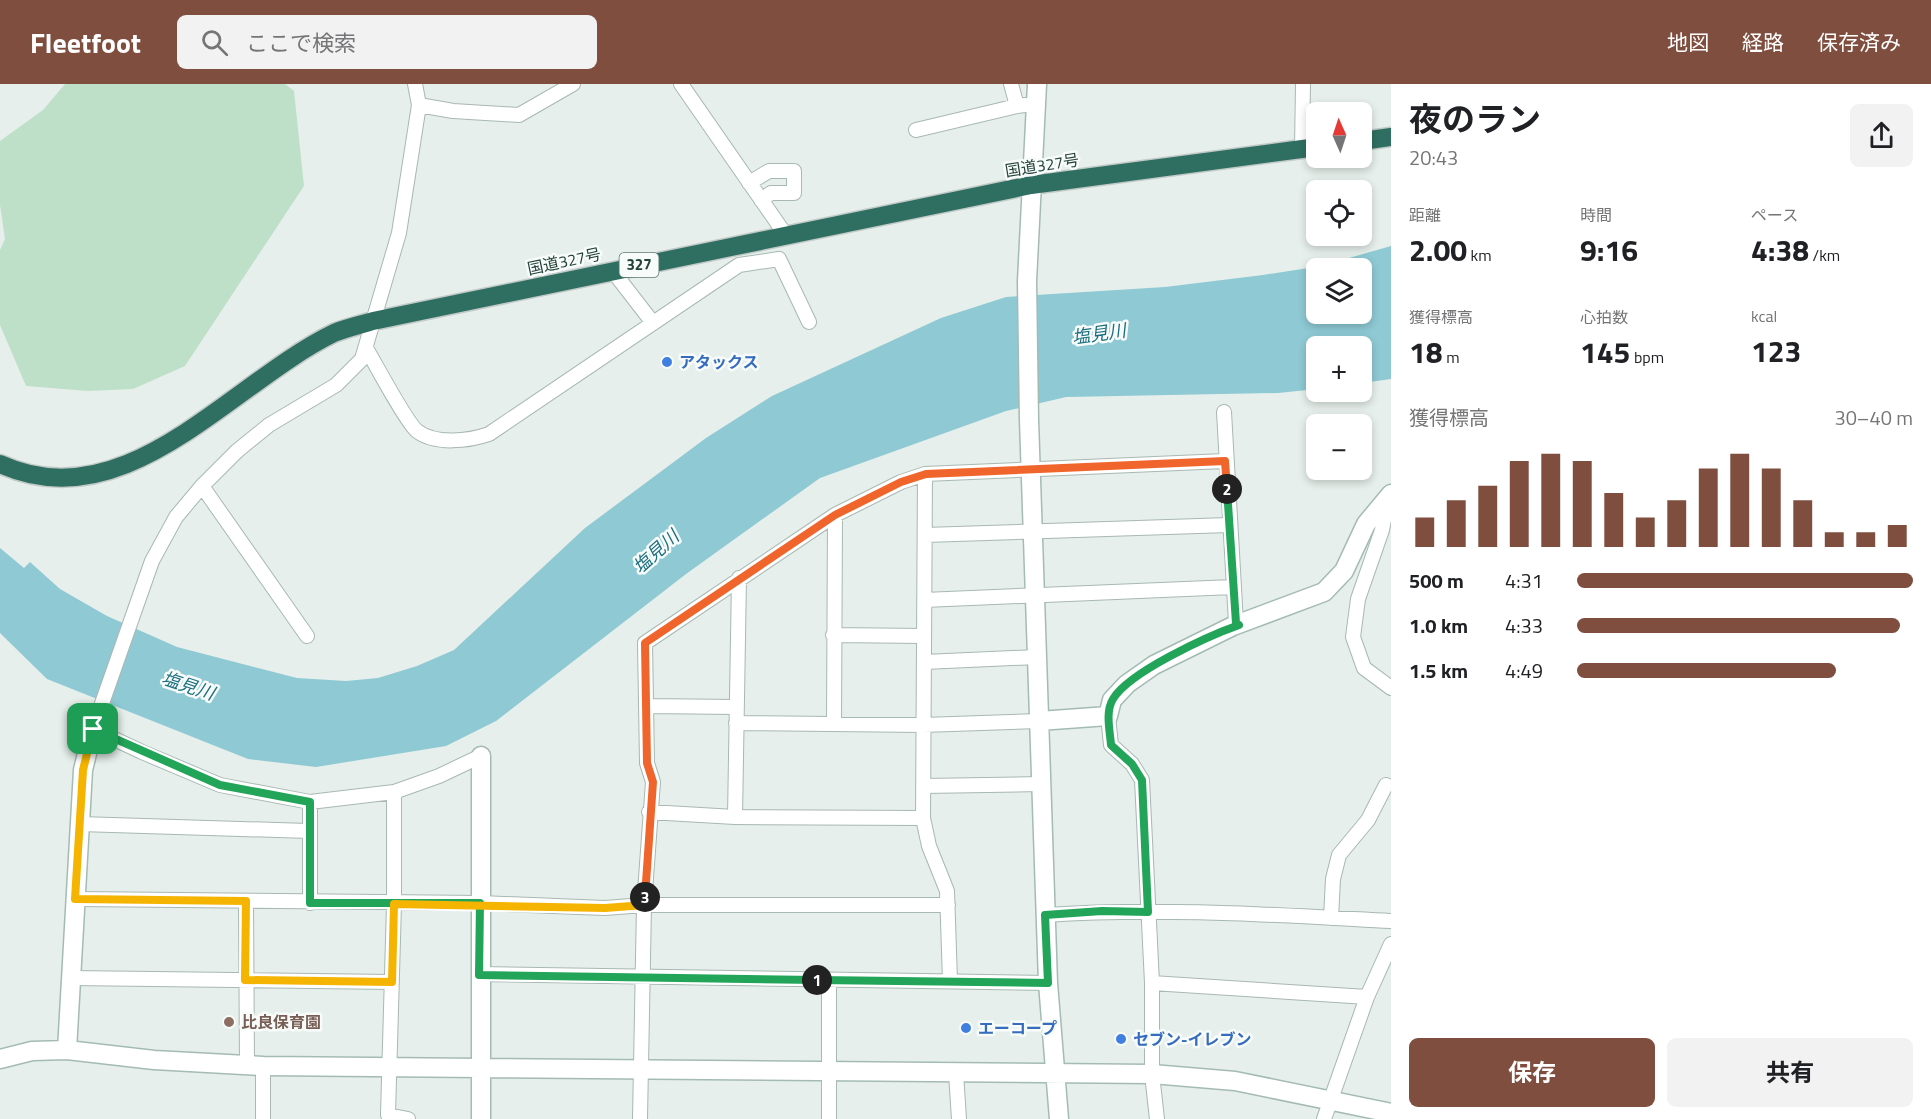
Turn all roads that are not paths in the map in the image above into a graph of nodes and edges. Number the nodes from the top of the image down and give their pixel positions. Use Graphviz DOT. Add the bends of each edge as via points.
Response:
graph roads {
  1 [pos="415,84"];
  2 [pos="573,84"];
  3 [pos="681,84"];
  4 [pos="1011,84"];
  5 [pos="1037,84"];
  6 [pos="1303,84"];
  7 [pos="419,105"];
  8 [pos="1035,105"];
  9 [pos="1017,106"];
  10 [pos="1306,116"];
  11 [pos="916,130"];
  12 [pos="1391,137"];
  13 [pos="1372,140"];
  14 [pos="1306,148"];
  15 [pos="749,183"];
  16 [pos="1031,185"];
  17 [pos="761,200"];
  18 [pos="785,234"];
  19 [pos="612,270"];
  20 [pos="373,321"];
  21 [pos="809,322"];
  22 [pos="653,323"];
  23 [pos="366,348"];
  24 [pos="1224,412"];
  25 [pos="1225,461"];
  26 [pos="0,464"];
  27 [pos="1032,470"];
  28 [pos="926,474"];
  29 [pos="202,486"];
  30 [pos="1389,496"];
  31 [pos="835,515"];
  32 [pos="1229,525"];
  33 [pos="1033,532"];
  34 [pos="925,535"];
  35 [pos="739,578"];
  36 [pos="1233,587"];
  37 [pos="1035,595"];
  38 [pos="924,600"];
  39 [pos="1239,625"];
  40 [pos="833,635"];
  41 [pos="307,636"];
  42 [pos="924,636"];
  43 [pos="1037,657"];
  44 [pos="924,662"];
  45 [pos="1391,688"];
  46 [pos="648,706"];
  47 [pos="736,707"];
  48 [pos="1108,716"];
  49 [pos="1040,721"];
  50 [pos="736,723"];
  51 [pos="834,724"];
  52 [pos="923,725"];
  53 [pos="93,729"];
  54 [pos="481,756"];
  55 [pos="1041,784"];
  56 [pos="1386,785"];
  57 [pos="923,786"];
  58 [pos="394,792"];
  59 [pos="310,802"];
  60 [pos="649,812"];
  61 [pos="735,817"];
  62 [pos="923,818"];
  63 [pos="80,824"];
  64 [pos="309,831"];
  65 [pos="75,899"];
  66 [pos="246,901"];
  67 [pos="310,903"];
  68 [pos="480,903"];
  69 [pos="394,904"];
  70 [pos="645,905"];
  71 [pos="948,905"];
  72 [pos="1148,912"];
  73 [pos="1045,915"];
  74 [pos="1331,918"];
  75 [pos="1391,921"];
  76 [pos="1391,944"];
  77 [pos="479,975"];
  78 [pos="70,978"];
  79 [pos="644,978"];
  80 [pos="245,980"];
  81 [pos="829,980"];
  82 [pos="950,981"];
  83 [pos="392,982"];
  84 [pos="1048,983"];
  85 [pos="1152,983"];
  86 [pos="1367,997"];
  87 [pos="67,1050"];
  88 [pos="0,1059"];
  89 [pos="255,1066"];
  90 [pos="389,1068"];
  91 [pos="479,1069"];
  92 [pos="828,1070"];
  93 [pos="642,1071"];
  94 [pos="1055,1072"];
  95 [pos="956,1073"];
  96 [pos="1152,1074"];
  97 [pos="1329,1099"];
  98 [pos="1391,1113"];
  99 [pos="263,1119"];
  100 [pos="408,1119"];
  101 [pos="481,1119"];
  102 [pos="640,1119"];
  103 [pos="828,1119"];
  104 [pos="959,1119"];
  105 [pos="1059,1119"];
  106 [pos="1156,1119"];
  107 [pos="1324,1119"];
  1 -- 7 [label="street"];
  2 -- 7 [label="street" via="519,115"];
  3 -- 15 [label="street"];
  4 -- 9 [label="street"];
  5 -- 8 [label="street"];
  6 -- 10 [label="street"];
  7 -- 20 [label="street" via="399,233"];
  8 -- 9 [label="street"];
  8 -- 16 [label="street"];
  9 -- 11 [label="street"];
  12 -- 13 [label="highway"];
  14 -- 16 [label="highway, 国道327号 / 327"];
  15 -- 17 [label="street"];
  15 -- 17 [label="street" via="769,171 794,171 794,193 771,193"];
  16 -- 18 [label="highway, 国道327号 / 327"];
  16 -- 27 [label="street" via="1027,281"];
  17 -- 18 [label="street"];
  18 -- 19 [label="highway, 国道327号 / 327"];
  19 -- 20 [label="highway, 国道327号 / 327"];
  19 -- 22 [label="street"];
  20 -- 23 [label="street"];
  20 -- 26 [label="highway, 国道327号 / 327" via="335,333 298,354 160,450 124,467 91,476 47,477"];
  21 -- 22 [label="street" via="779,259 739,265"];
  22 -- 23 [label="street" via="489,434 475,439 430,437 416,430"];
  23 -- 29 [label="street" via="362,359 336,385 269,425"];
  24 -- 25 [label="street"];
  25 -- 27 [label="street"];
  25 -- 32 [label="street"];
  27 -- 28 [label="street"];
  27 -- 33 [label="street"];
  28 -- 31 [label="street"];
  28 -- 34 [label="street"];
  29 -- 41 [label="street"];
  29 -- 53 [label="street" via="176,517 152,561"];
  30 -- 39 [label="street" via="1366,524 1344,570 1324,592"];
  30 -- 45 [label="street" via="1382,530 1358,599 1353,638 1364,668"];
  31 -- 35 [label="street"];
  31 -- 40 [label="street"];
  32 -- 33 [label="street"];
  32 -- 36 [label="street"];
  33 -- 34 [label="street"];
  33 -- 37 [label="street"];
  34 -- 38 [label="street"];
  35 -- 46 [label="street" via="645,643"];
  35 -- 47 [label="street"];
  36 -- 37 [label="street"];
  36 -- 39 [label="street"];
  37 -- 38 [label="street"];
  37 -- 43 [label="street"];
  38 -- 42 [label="street"];
  39 -- 48 [label="street" via="1154,665 1112,700"];
  40 -- 42 [label="street"];
  40 -- 51 [label="street"];
  42 -- 44 [label="street"];
  43 -- 44 [label="street"];
  43 -- 49 [label="street"];
  44 -- 52 [label="street"];
  46 -- 47 [label="street"];
  46 -- 60 [label="street" via="647,763 653,782"];
  47 -- 50 [label="street"];
  48 -- 49 [label="street"];
  48 -- 72 [label="street" via="1111,745 1132,764 1142,780"];
  49 -- 52 [label="street"];
  49 -- 55 [label="street"];
  50 -- 51 [label="street"];
  50 -- 61 [label="street"];
  51 -- 52 [label="street"];
  52 -- 57 [label="street"];
  53 -- 59 [label="street" via="220,785"];
  53 -- 63 [label="street" via="83,770"];
  54 -- 58 [label="street"];
  54 -- 68 [label="street"];
  55 -- 57 [label="street"];
  55 -- 73 [label="street"];
  56 -- 74 [label="street" via="1368,820 1339,855"];
  57 -- 62 [label="street"];
  58 -- 59 [label="street"];
  58 -- 69 [label="street"];
  59 -- 64 [label="street"];
  60 -- 61 [label="street"];
  60 -- 70 [label="street"];
  61 -- 62 [label="street"];
  62 -- 71 [label="street"];
  63 -- 64 [label="street"];
  63 -- 65 [label="street"];
  64 -- 67 [label="street"];
  65 -- 66 [label="street"];
  65 -- 78 [label="street"];
  66 -- 67 [label="street"];
  66 -- 80 [label="street"];
  67 -- 69 [label="street"];
  68 -- 69 [label="street"];
  68 -- 70 [label="street" via="605,908"];
  68 -- 77 [label="street"];
  69 -- 83 [label="street"];
  70 -- 71 [label="street"];
  70 -- 79 [label="street"];
  71 -- 82 [label="street"];
  72 -- 73 [label="street"];
  72 -- 74 [label="street"];
  72 -- 85 [label="street"];
  73 -- 84 [label="street"];
  74 -- 75 [label="street"];
  76 -- 86 [label="street"];
  77 -- 79 [label="street"];
  77 -- 91 [label="street"];
  78 -- 80 [label="street"];
  78 -- 87 [label="street"];
  79 -- 81 [label="street"];
  79 -- 93 [label="street"];
  80 -- 83 [label="street"];
  80 -- 89 [label="street"];
  81 -- 82 [label="street"];
  81 -- 92 [label="street"];
  82 -- 84 [label="street"];
  83 -- 90 [label="street"];
  84 -- 94 [label="street"];
  85 -- 86 [label="street"];
  85 -- 96 [label="street"];
  86 -- 97 [label="street"];
  87 -- 88 [label="street" via="32,1051"];
  87 -- 89 [label="street"];
  89 -- 90 [label="street"];
  89 -- 99 [label="street"];
  90 -- 91 [label="street"];
  90 -- 100 [label="street" via="387,1115"];
  91 -- 93 [label="street"];
  91 -- 101 [label="street"];
  92 -- 93 [label="street"];
  92 -- 95 [label="street"];
  92 -- 103 [label="street"];
  93 -- 102 [label="street"];
  94 -- 95 [label="street"];
  94 -- 96 [label="street"];
  94 -- 105 [label="street"];
  95 -- 104 [label="street"];
  96 -- 97 [label="street" via="1235,1081"];
  96 -- 106 [label="street"];
  97 -- 98 [label="street"];
  97 -- 107 [label="street"];
}
